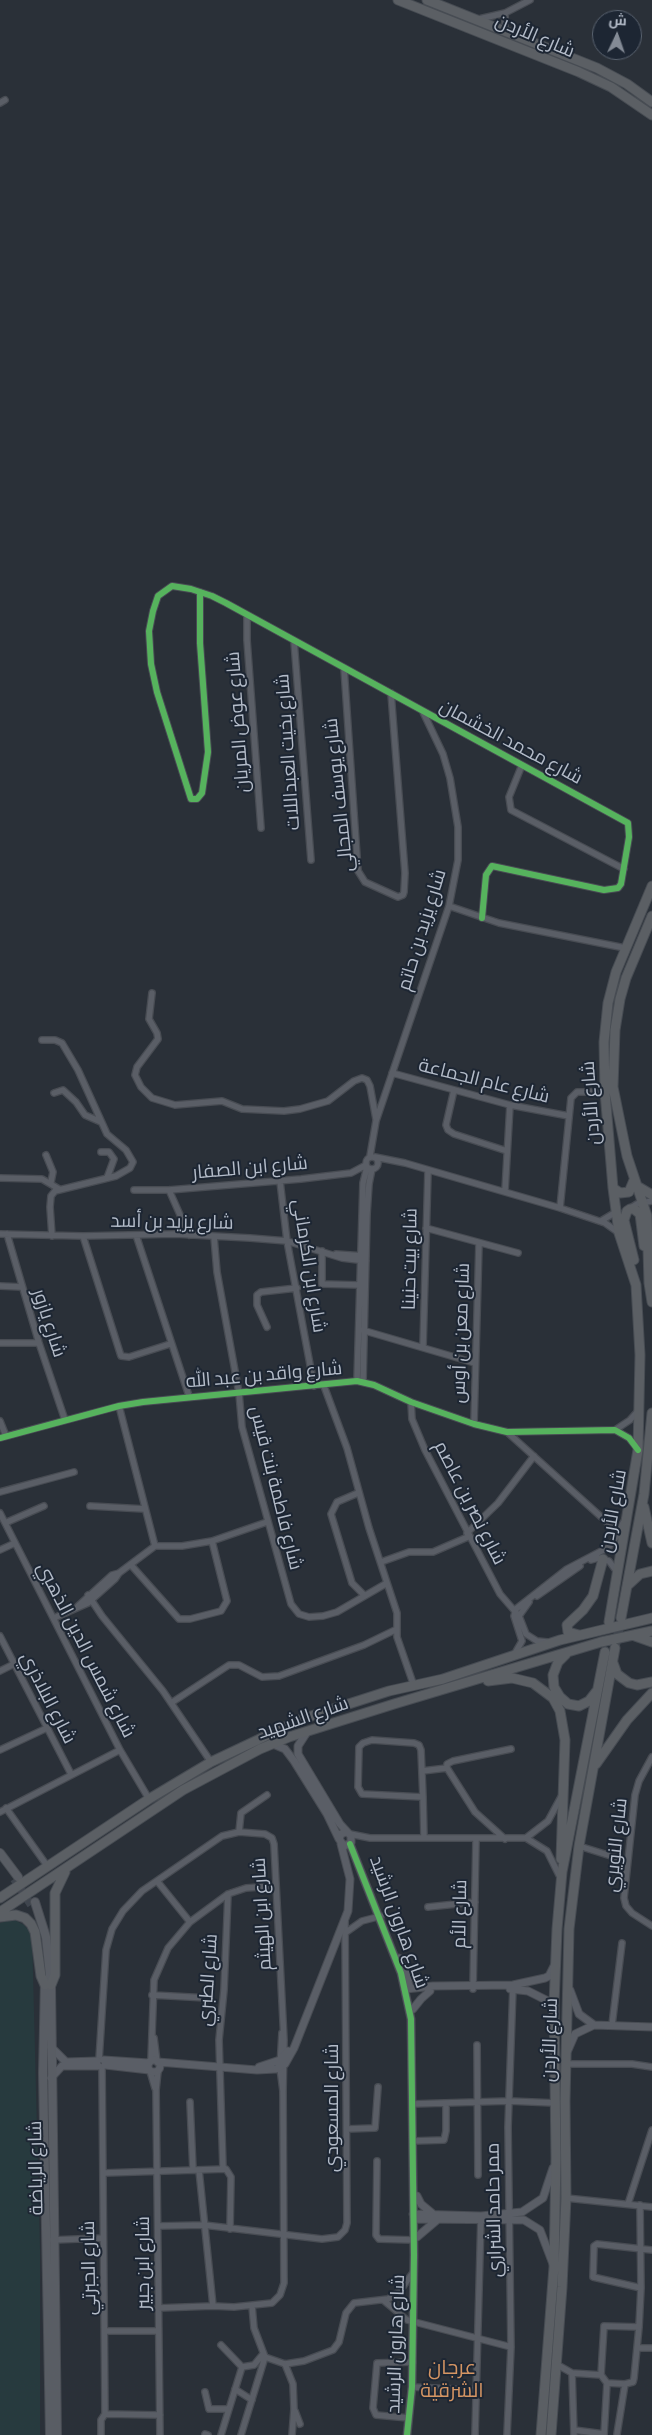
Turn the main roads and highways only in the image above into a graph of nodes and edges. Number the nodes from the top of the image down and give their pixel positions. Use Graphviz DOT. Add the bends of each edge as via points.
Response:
graph roads {
  1 [pos="398,0"];
  2 [pos="427,0"];
  3 [pos="652,102"];
  4 [pos="652,115"];
  5 [pos="652,886"];
  6 [pos="652,916"];
  7 [pos="649,930"];
  8 [pos="636,1183"];
  9 [pos="613,1188"];
  10 [pos="652,1195"];
  11 [pos="647,1202"];
  12 [pos="649,1283"];
  13 [pos="636,1285"];
  14 [pos="652,1302"];
  15 [pos="652,1413"];
  16 [pos="643,1497"];
  17 [pos="652,1543"];
  18 [pos="602,1555"];
  19 [pos="652,1571"];
  20 [pos="627,1586"];
  21 [pos="621,1618"];
  22 [pos="650,1618"];
  23 [pos="609,1622"];
  24 [pos="652,1631"];
  25 [pos="582,1635"];
  26 [pos="632,1635"];
  27 [pos="652,1642"];
  28 [pos="615,1648"];
  29 [pos="573,1650"];
  30 [pos="605,1652"];
  31 [pos="613,1660"];
  32 [pos="652,1682"];
  33 [pos="451,1688"];
  34 [pos="598,1690"];
  35 [pos="652,1693"];
  36 [pos="595,1767"];
  37 [pos="0,1852"];
  38 [pos="0,1860"];
  39 [pos="70,1866"];
  40 [pos="562,1876"];
  41 [pos="0,1898"];
  42 [pos="33,1904"];
  43 [pos="0,1912"];
  44 [pos="0,1917"];
  45 [pos="48,1985"];
  46 [pos="48,2124"];
  47 [pos="53,2381"];
  48 [pos="554,2410"];
  49 [pos="50,2435"];
  50 [pos="57,2435"];
  51 [pos="541,2435"];
  52 [pos="550,2435"];
  53 [pos="555,2435"];
  1 -- 4 [label="highway, شارع الأردن" via="586,75 611,87"];
  2 -- 3 [label="highway, شارع الأردن" via="597,68"];
  5 -- 9 [label="highway, شارع الأردن" via="614,978 606,1017 603,1063"];
  6 -- 7 [label="highway, شارع الأردن"];
  7 -- 8 [label="highway, شارع الأردن" via="620,999 614,1053 615,1102"];
  8 -- 9 [label="highway" via="629,1192 620,1193"];
  8 -- 10 [label="highway"];
  8 -- 11 [label="highway, شارع الأردن"];
  9 -- 13 [label="highway, شارع الأردن" via="619,1233"];
  11 -- 12 [label="highway, شارع الأردن"];
  12 -- 13 [label="highway" via="640,1214 634,1209 627,1211 624,1225 636,1268"];
  12 -- 14 [label="highway, شارع الأردن"];
  13 -- 23 [label="highway, شارع الأردن" via="640,1322 638,1450"];
  15 -- 16 [label="highway, شارع الأردن"];
  16 -- 17 [label="highway"];
  16 -- 20 [label="highway, شارع الأردن"];
  18 -- 25 [label="highway" via="594,1596 567,1625 572,1634"];
  19 -- 20 [label="highway" via="640,1574"];
  20 -- 21 [label="highway, شارع الأردن"];
  22 -- 25 [label="highway, شارع الشهيد"];
  24 -- 26 [label="highway, شارع الشهيد"];
  25 -- 41 [label="highway, شارع الشهيد" via="302,1719 211,1762"];
  26 -- 27 [label="highway"];
  26 -- 29 [label="highway, شارع الشهيد"];
  28 -- 31 [label="highway, شارع الأردن"];
  29 -- 33 [label="highway, شارع الشهيد"];
  29 -- 34 [label="highway" via="561,1658 555,1668 553,1682 560,1697 568,1704 579,1706 589,1701"];
  30 -- 34 [label="highway, شارع الأردن"];
  31 -- 32 [label="highway" via="617,1674 626,1682 637,1685"];
  31 -- 36 [label="highway, شارع الأردن"];
  33 -- 39 [label="highway, شارع الشهيد" via="310,1730 224,1766"];
  33 -- 40 [label="highway" via="512,1678 533,1684 557,1704 564,1725"];
  34 -- 40 [label="highway, شارع الأردن"];
  35 -- 36 [label="highway" via="627,1720"];
  36 -- 48 [label="highway, شارع الأردن" via="579,1846 569,1929 566,2198"];
  37 -- 38 [label="main road" via="16,1878"];
  39 -- 43 [label="highway, شارع الشهيد"];
  39 -- 45 [label="highway" via="60,1878 55,1893 55,1975"];
  40 -- 51 [label="highway, شارع الأردن" via="554,1966 554,2267"];
  42 -- 45 [label="main road, شارع الرياضة" via="46,1936"];
  44 -- 45 [label="highway" via="16,1915 32,1924 40,1976"];
  45 -- 46 [label="main road, شارع الرياضة"];
  45 -- 46 [label="main road, شارع الرياضة" via="51,2047"];
  46 -- 47 [label="main road, شارع الرياضة"];
  46 -- 47 [label="main road, شارع الرياضة" via="53,2240"];
  47 -- 49 [label="main road, شارع الرياضة"];
  47 -- 50 [label="main road, شارع الرياضة"];
  48 -- 52 [label="highway, شارع الأردن"];
  48 -- 53 [label="highway"];
}
